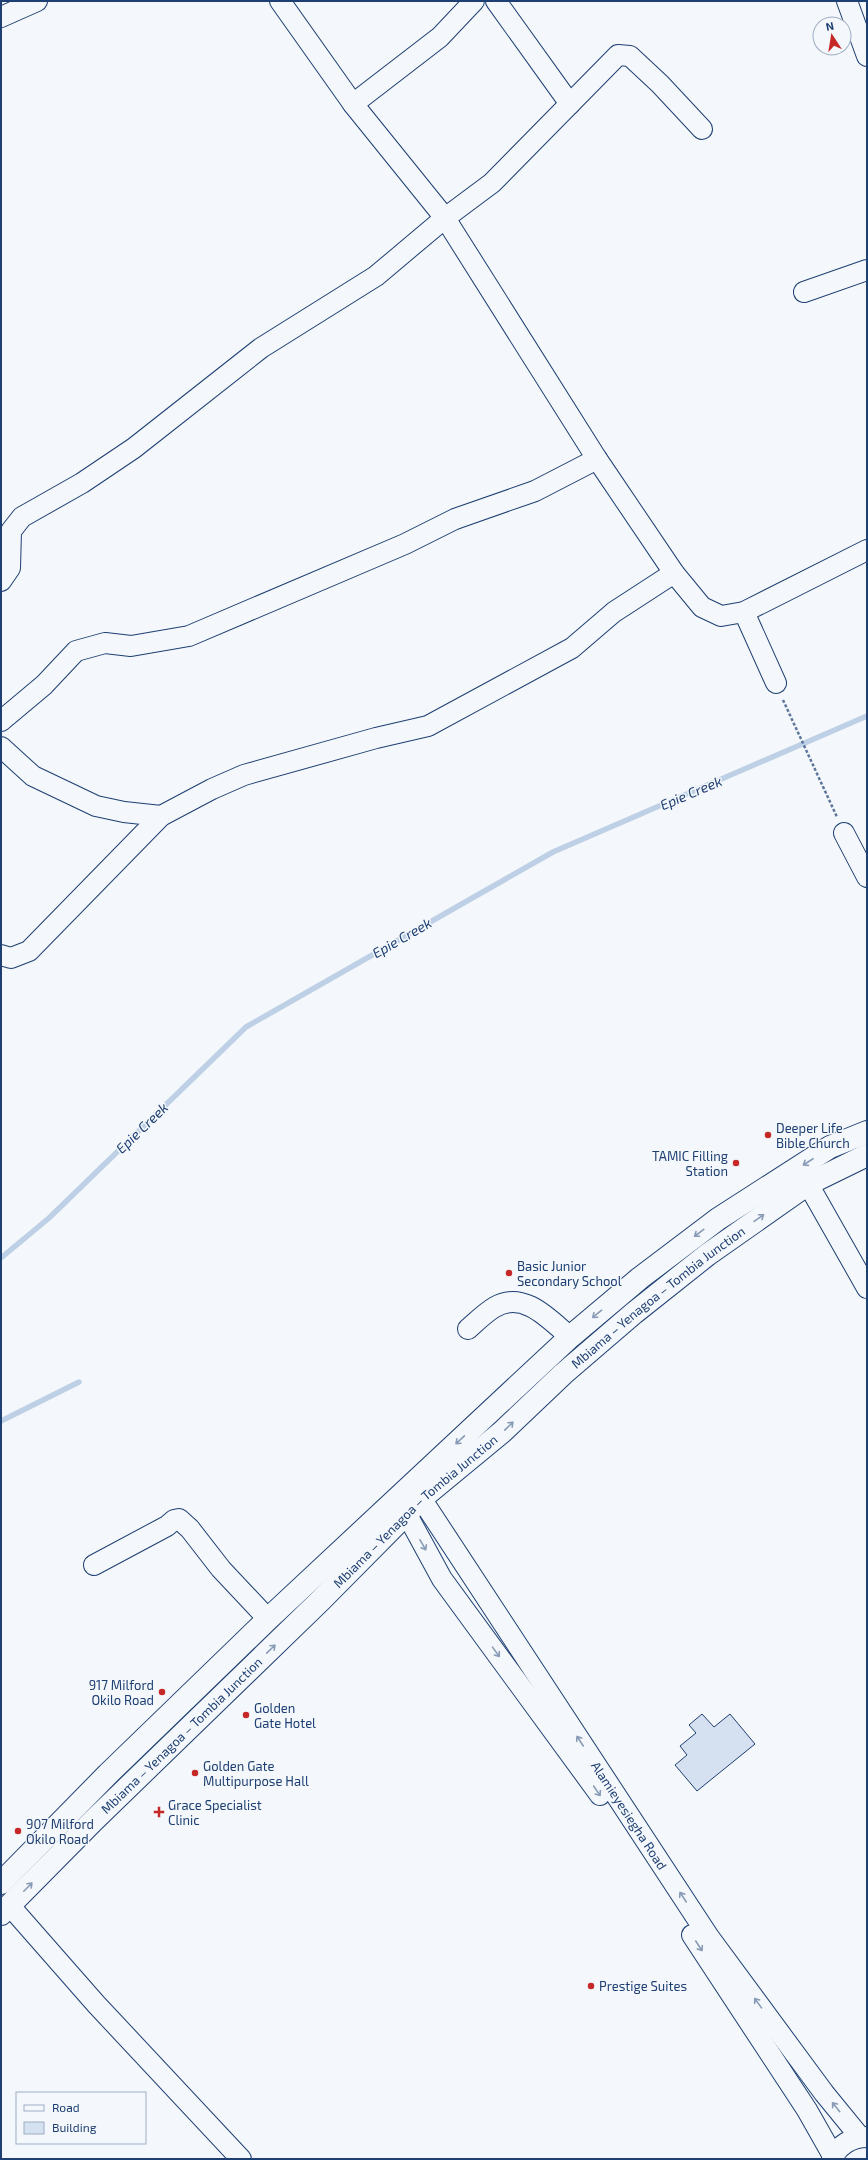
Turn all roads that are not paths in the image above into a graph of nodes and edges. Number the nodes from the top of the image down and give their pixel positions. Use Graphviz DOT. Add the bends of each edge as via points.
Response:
graph roads {
  1 [pos="37,1"];
  2 [pos="280,1"];
  3 [pos="474,1"];
  4 [pos="496,1"];
  5 [pos="847,1"];
  6 [pos="1,17"];
  7 [pos="867,56"];
  8 [pos="353,104"];
  9 [pos="570,104"];
  10 [pos="702,129"];
  11 [pos="445,218"];
  12 [pos="867,270"];
  13 [pos="804,292"];
  14 [pos="597,459"];
  15 [pos="867,550"];
  16 [pos="674,573"];
  17 [pos="1,581"];
  18 [pos="744,612"];
  19 [pos="776,683"];
  20 [pos="1,722"];
  21 [pos="1,747"];
  22 [pos="161,816"];
  23 [pos="844,833"];
  24 [pos="867,877"];
  25 [pos="1,955"];
  26 [pos="867,1132"];
  27 [pos="867,1155"];
  28 [pos="808,1184"];
  29 [pos="867,1288"];
  30 [pos="468,1328"];
  31 [pos="570,1337"];
  32 [pos="409,1499"];
  33 [pos="94,1566"];
  34 [pos="268,1619"];
  35 [pos="1,1883"];
  36 [pos="5,1910"];
  37 [pos="864,2137"];
  38 [pos="833,2158"];
  39 [pos="242,2159"];
  1 -- 6 [label="street"];
  2 -- 8 [label="street"];
  3 -- 8 [label="street" via="440,37"];
  4 -- 9 [label="street"];
  5 -- 7 [label="street"];
  8 -- 11 [label="street"];
  9 -- 10 [label="street" via="618,55 630,56"];
  9 -- 11 [label="street" via="492,183"];
  11 -- 14 [label="street"];
  11 -- 17 [label="street" via="376,276 261,348 134,448 82,483 22,517 11,531 10,568"];
  12 -- 13 [label="street"];
  14 -- 16 [label="street"];
  14 -- 20 [label="street" via="535,491 455,519 405,544 188,636 131,646 105,643 76,651 44,685"];
  15 -- 18 [label="street"];
  16 -- 18 [label="street" via="702,607 721,616"];
  16 -- 22 [label="street" via="614,612 572,648 428,726 244,775"];
  18 -- 19 [label="street"];
  21 -- 22 [label="street" via="33,776 96,806"];
  22 -- 25 [label="street" via="29,951 11,958"];
  23 -- 24 [label="street"];
  26 -- 31 [label="main road, Mbiama – Yenagoa – Tombia Junction, one-way" via="830,1147 718,1219 640,1278"];
  27 -- 28 [label="main road, Mbiama – Yenagoa – Tombia Junction"];
  28 -- 29 [label="street"];
  32 -- 28 [label="main road, Mbiama – Yenagoa – Tombia Junction, one-way" via="502,1432 563,1374 707,1255"];
  30 -- 31 [label="street" via="495,1307 515,1301 537,1309"];
  31 -- 32 [label="main road, Mbiama – Yenagoa – Tombia Junction, one-way"];
  32 -- 34 [label="main road, Mbiama – Yenagoa – Tombia Junction"];
  36 -- 32 [label="main road, Mbiama – Yenagoa – Tombia Junction, one-way" via="93,1821 199,1720"];
  37 -- 32 [label="street, Alamieyesiegha Road, one-way" via="824,2093 709,1937"];
  32 -- 38 [label="street, Alamieyesiegha Road, one-way" via="442,1579 590,1780 807,2110"];
  33 -- 34 [label="street" via="180,1519 221,1569"];
  34 -- 35 [label="main road, Mbiama – Yenagoa – Tombia Junction" via="108,1774"];
  36 -- 39 [label="street"];
  37 -- 38 [label="street" via="849,2140 840,2147"];
}
